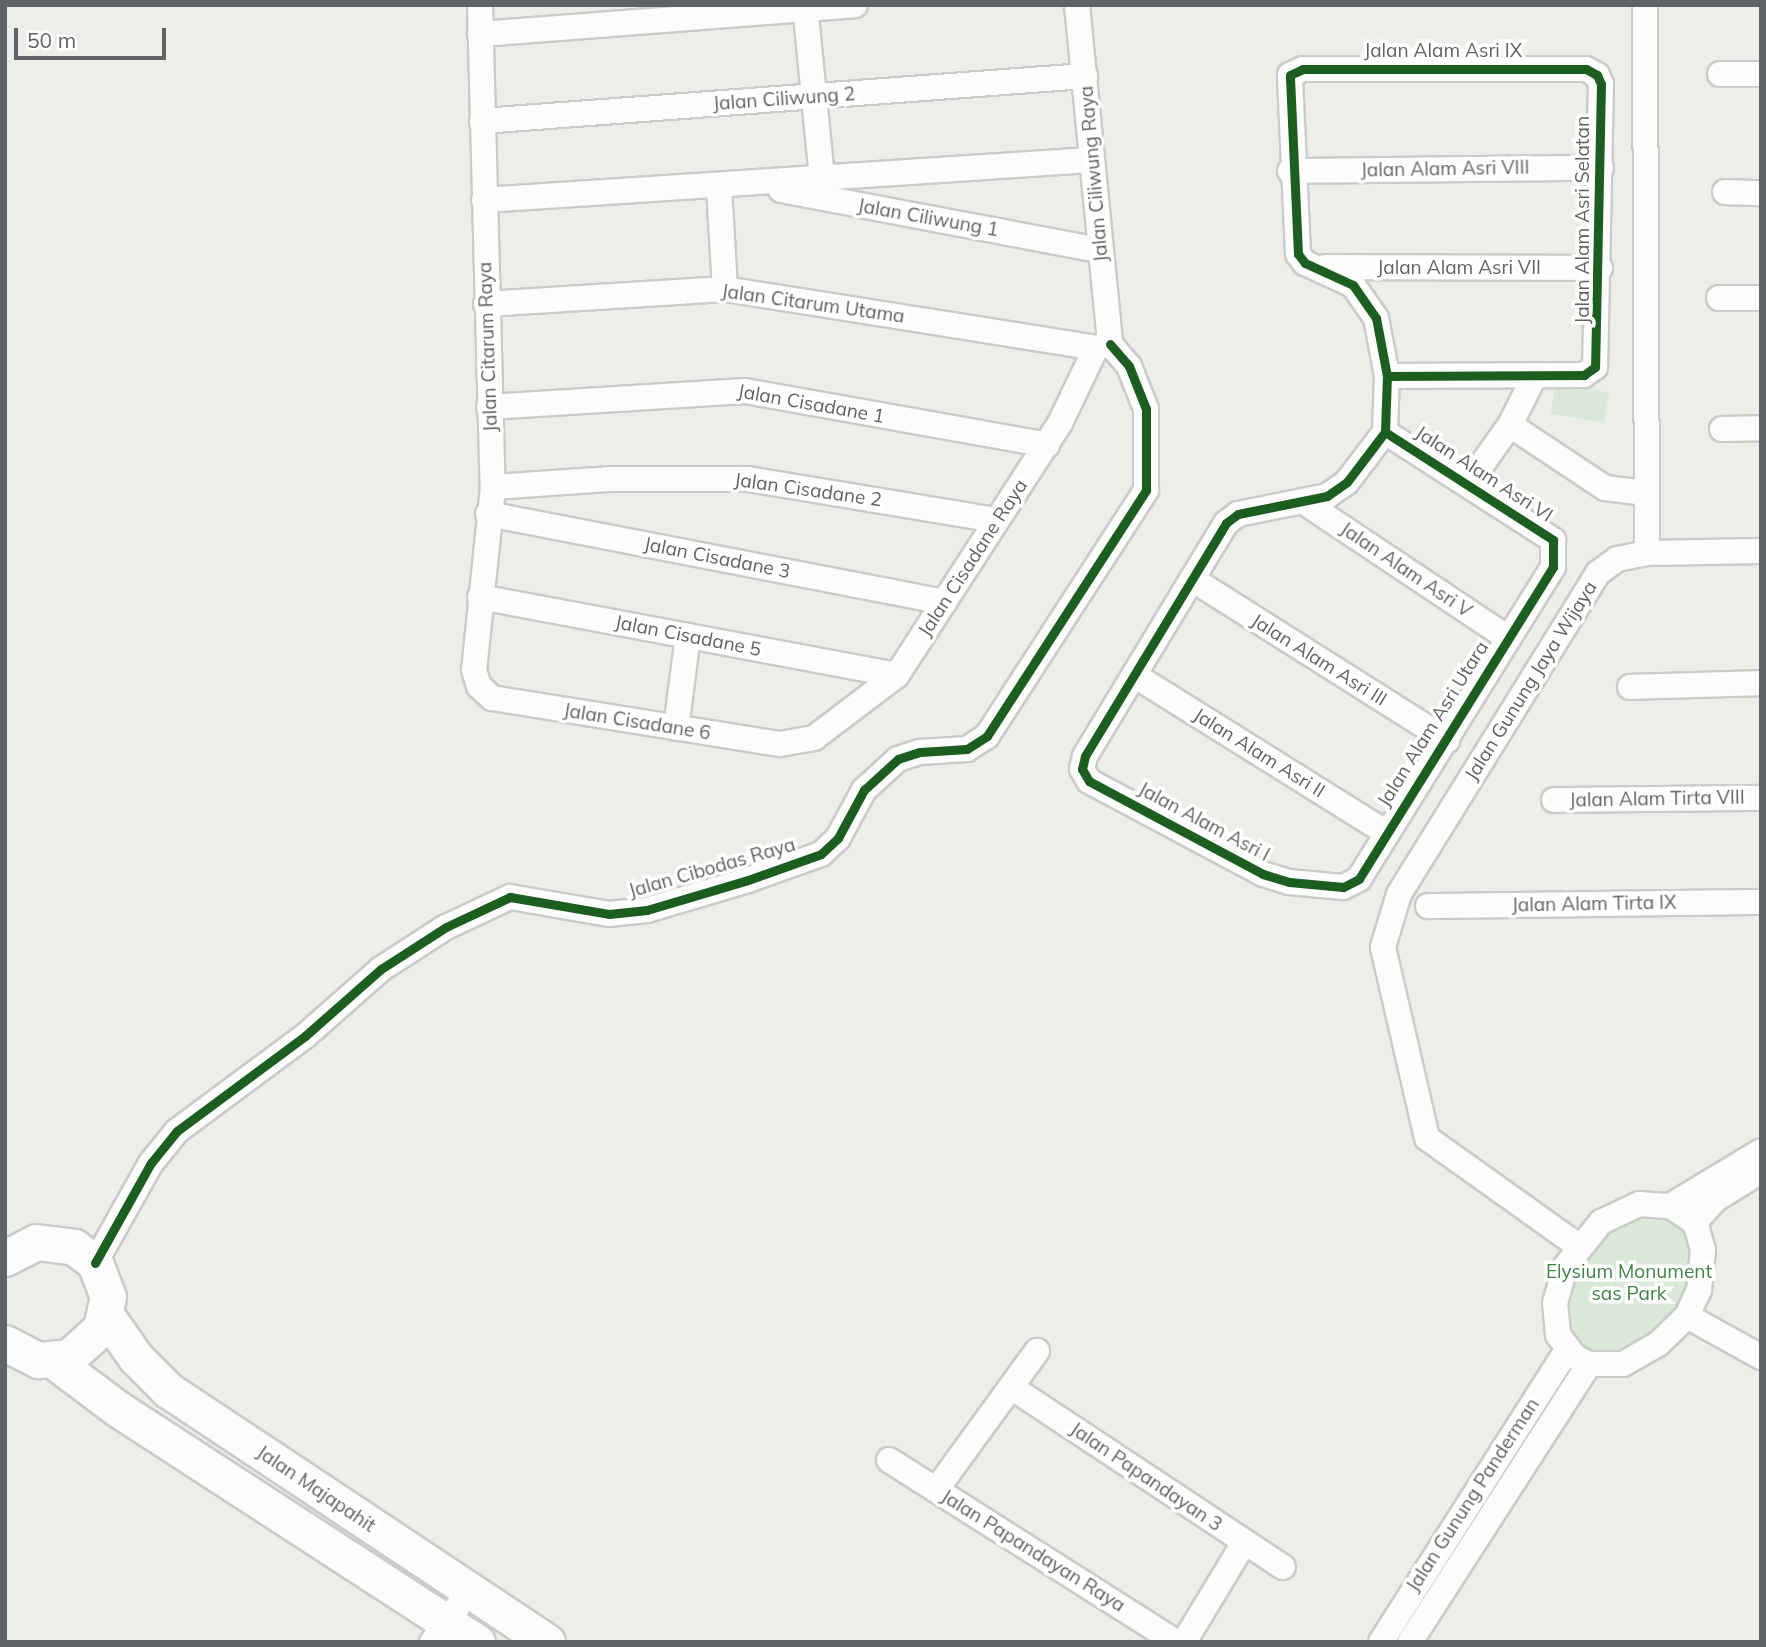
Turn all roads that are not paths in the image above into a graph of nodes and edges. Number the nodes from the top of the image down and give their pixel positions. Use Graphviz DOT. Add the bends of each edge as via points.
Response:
graph roads {
  1 [pos="480,5"];
  2 [pos="855,5"];
  3 [pos="1077,5"];
  4 [pos="1644,5"];
  5 [pos="806,7"];
  6 [pos="480,34"];
  7 [pos="1720,74"];
  8 [pos="1597,75"];
  9 [pos="1761,75"];
  10 [pos="1086,76"];
  11 [pos="814,97"];
  12 [pos="482,121"];
  13 [pos="1091,160"];
  14 [pos="1601,168"];
  15 [pos="1290,171"];
  16 [pos="822,178"];
  17 [pos="755,186"];
  18 [pos="719,188"];
  19 [pos="1725,192"];
  20 [pos="1761,192"];
  21 [pos="484,200"];
  22 [pos="1100,250"];
  23 [pos="1317,267"];
  24 [pos="1600,268"];
  25 [pos="725,289"];
  26 [pos="1719,298"];
  27 [pos="1761,298"];
  28 [pos="486,304"];
  29 [pos="1103,346"];
  30 [pos="1535,375"];
  31 [pos="1387,376"];
  32 [pos="489,407"];
  33 [pos="1510,425"];
  34 [pos="1761,428"];
  35 [pos="1722,429"];
  36 [pos="1385,432"];
  37 [pos="1047,445"];
  38 [pos="1468,484"];
  39 [pos="493,487"];
  40 [pos="1646,493"];
  41 [pos="1304,502"];
  42 [pos="488,514"];
  43 [pos="996,520"];
  44 [pos="1761,551"];
  45 [pos="1555,552"];
  46 [pos="1647,553"];
  47 [pos="1192,579"];
  48 [pos="480,597"];
  49 [pos="945,602"];
  50 [pos="688,636"];
  51 [pos="1508,638"];
  52 [pos="897,675"];
  53 [pos="1134,675"];
  54 [pos="1761,683"];
  55 [pos="479,686"];
  56 [pos="1630,687"];
  57 [pos="676,728"];
  58 [pos="1447,740"];
  59 [pos="800,744"];
  60 [pos="1761,798"];
  61 [pos="1553,800"];
  62 [pos="1385,832"];
  63 [pos="1320,887"];
  64 [pos="1761,902"];
  65 [pos="1428,906"];
  66 [pos="1761,1151"];
  67 [pos="1761,1171"];
  68 [pos="1670,1206"];
  69 [pos="1695,1222"];
  70 [pos="1577,1245"];
  71 [pos="5,1258"];
  72 [pos="95,1263"];
  73 [pos="106,1315"];
  74 [pos="1687,1316"];
  75 [pos="1567,1350"];
  76 [pos="1037,1351"];
  77 [pos="22,1354"];
  78 [pos="1761,1357"];
  79 [pos="1589,1364"];
  80 [pos="1011,1387"];
  81 [pos="889,1460"];
  82 [pos="936,1490"];
  83 [pos="1244,1543"];
  84 [pos="1283,1567"];
  85 [pos="469,1591"];
  86 [pos="439,1632"];
  87 [pos="477,1642"];
  88 [pos="547,1642"];
  89 [pos="1176,1642"];
  90 [pos="1184,1642"];
  91 [pos="1381,1642"];
  92 [pos="1410,1642"];
  1 -- 6 [label="street, Jalan Citarum Raya"];
  2 -- 5 [label="street"];
  3 -- 10 [label="street, Jalan Ciliwung Raya"];
  4 -- 40 [label="street"];
  5 -- 6 [label="street"];
  5 -- 11 [label="street"];
  6 -- 12 [label="street, Jalan Citarum Raya"];
  7 -- 9 [label="street"];
  8 -- 14 [label="street, Jalan Alam Asri Selatan"];
  8 -- 15 [label="street, Jalan Alam Asri IX" via="1586,69 1303,69 1290,75"];
  10 -- 11 [label="street, Jalan Ciliwung 2"];
  10 -- 13 [label="street, Jalan Ciliwung Raya"];
  11 -- 12 [label="street, Jalan Ciliwung 2"];
  11 -- 16 [label="street"];
  12 -- 21 [label="street, Jalan Citarum Raya"];
  13 -- 16 [label="street, Jalan Ciliwung 1"];
  13 -- 22 [label="street, Jalan Ciliwung Raya"];
  14 -- 15 [label="street, Jalan Alam Asri VIII"];
  14 -- 24 [label="street, Jalan Alam Asri Selatan"];
  15 -- 23 [label="street" via="1298,254"];
  16 -- 17 [label="street, Jalan Ciliwung 1"];
  17 -- 18 [label="street, Jalan Ciliwung 1"];
  17 -- 22 [label="street, Jalan Ciliwung 1"];
  18 -- 21 [label="street, Jalan Ciliwung 1"];
  18 -- 25 [label="street"];
  19 -- 20 [label="street"];
  21 -- 28 [label="street, Jalan Citarum Raya"];
  22 -- 29 [label="street, Jalan Ciliwung Raya"];
  23 -- 24 [label="street, Jalan Alam Asri VII"];
  23 -- 31 [label="street" via="1353,285 1367,300 1376,318"];
  24 -- 30 [label="street, Jalan Alam Asri Selatan" via="1595,367 1584,375"];
  25 -- 28 [label="street, Jalan Citarum Utama"];
  25 -- 29 [label="street, Jalan Citarum Utama"];
  26 -- 27 [label="street"];
  28 -- 32 [label="street, Jalan Citarum Raya"];
  29 -- 37 [label="street, Jalan Cisadane Raya"];
  29 -- 72 [label="street, Jalan Cibodas Raya" via="1129,366 1146,409 1146,490 998,726 967,749 909,754 886,768 864,790 838,838 821,854 647,910 609,914 510,897 446,927 381,969 305,1036 177,1131 151,1163"];
  30 -- 31 [label="street"];
  30 -- 33 [label="street"];
  31 -- 36 [label="street"];
  32 -- 37 [label="street, Jalan Cisadane 1" via="745,391"];
  32 -- 39 [label="street, Jalan Citarum Raya"];
  33 -- 38 [label="street"];
  33 -- 40 [label="street" via="1605,488"];
  34 -- 35 [label="street"];
  36 -- 38 [label="street, Jalan Alam Asri VI"];
  36 -- 41 [label="street" via="1348,482 1327,496"];
  37 -- 43 [label="street, Jalan Cisadane Raya"];
  38 -- 45 [label="street, Jalan Alam Asri VI" via="1553,540"];
  39 -- 42 [label="street, Jalan Citarum Raya"];
  39 -- 43 [label="street, Jalan Cisadane 2" via="609,479 748,480"];
  40 -- 46 [label="street"];
  41 -- 47 [label="street" via="1238,514 1226,523"];
  41 -- 51 [label="street, Jalan Alam Asri V"];
  42 -- 48 [label="street, Jalan Citarum Raya"];
  42 -- 49 [label="street, Jalan Cisadane 3"];
  43 -- 49 [label="street, Jalan Cisadane Raya"];
  44 -- 46 [label="street, Jalan Gunung Jaya Wijaya"];
  45 -- 51 [label="street, Jalan Alam Asri Utara" via="1553,567"];
  46 -- 70 [label="street, Jalan Gunung Jaya Wijaya" via="1617,559 1598,573 1399,894 1384,933 1427,1138"];
  47 -- 53 [label="street"];
  47 -- 58 [label="street, Jalan Alam Asri III"];
  48 -- 50 [label="street, Jalan Cisadane 5"];
  48 -- 55 [label="street, Jalan Citarum Raya" via="474,670"];
  49 -- 52 [label="street, Jalan Cisadane Raya"];
  50 -- 52 [label="street, Jalan Cisadane 5"];
  50 -- 57 [label="street"];
  51 -- 58 [label="street, Jalan Alam Asri Utara"];
  52 -- 59 [label="street, Jalan Cisadane Raya"];
  53 -- 62 [label="street, Jalan Alam Asri II"];
  53 -- 63 [label="street, Jalan Alam Asri I" via="1084,756 1082,769 1089,781 1263,874"];
  54 -- 56 [label="street"];
  55 -- 57 [label="street, Jalan Cisadane 6" via="492,698"];
  57 -- 59 [label="street, Jalan Cisadane 6"];
  58 -- 62 [label="street, Jalan Alam Asri Utara"];
  60 -- 61 [label="street, Jalan Alam Tirta VIII"];
  62 -- 63 [label="street, Jalan Alam Asri Utara" via="1359,879 1343,887"];
  64 -- 65 [label="street, Jalan Alam Tirta IX"];
  66 -- 68 [label="street"];
  67 -- 69 [label="street" via="1716,1199"];
  68 -- 69 [label="street"];
  68 -- 70 [label="street" via="1639,1204 1614,1213"];
  69 -- 74 [label="street" via="1703,1272"];
  70 -- 75 [label="street" via="1555,1303 1558,1335"];
  71 -- 72 [label="street" via="24,1246 49,1241 74,1247"];
  72 -- 73 [label="street" via="106,1288"];
  73 -- 77 [label="street" via="93,1341"];
  73 -- 85 [label="street, Jalan Majapahit" via="136,1358 168,1390"];
  74 -- 78 [label="street"];
  74 -- 79 [label="street" via="1633,1361"];
  75 -- 79 [label="street"];
  75 -- 91 [label="street, Jalan Gunung Panderman"];
  76 -- 80 [label="street"];
  77 -- 86 [label="street, Jalan Majapahit" via="118,1409"];
  79 -- 92 [label="street, Jalan Gunung Panderman"];
  80 -- 82 [label="street"];
  80 -- 83 [label="street, Jalan Papandayan 3"];
  81 -- 82 [label="street, Jalan Papandayan Raya"];
  82 -- 89 [label="street, Jalan Papandayan Raya"];
  83 -- 84 [label="street, Jalan Papandayan 3"];
  83 -- 90 [label="street"];
  85 -- 86 [label="street"];
  85 -- 88 [label="street, Jalan Majapahit"];
  86 -- 87 [label="street, Jalan Majapahit"];
}
